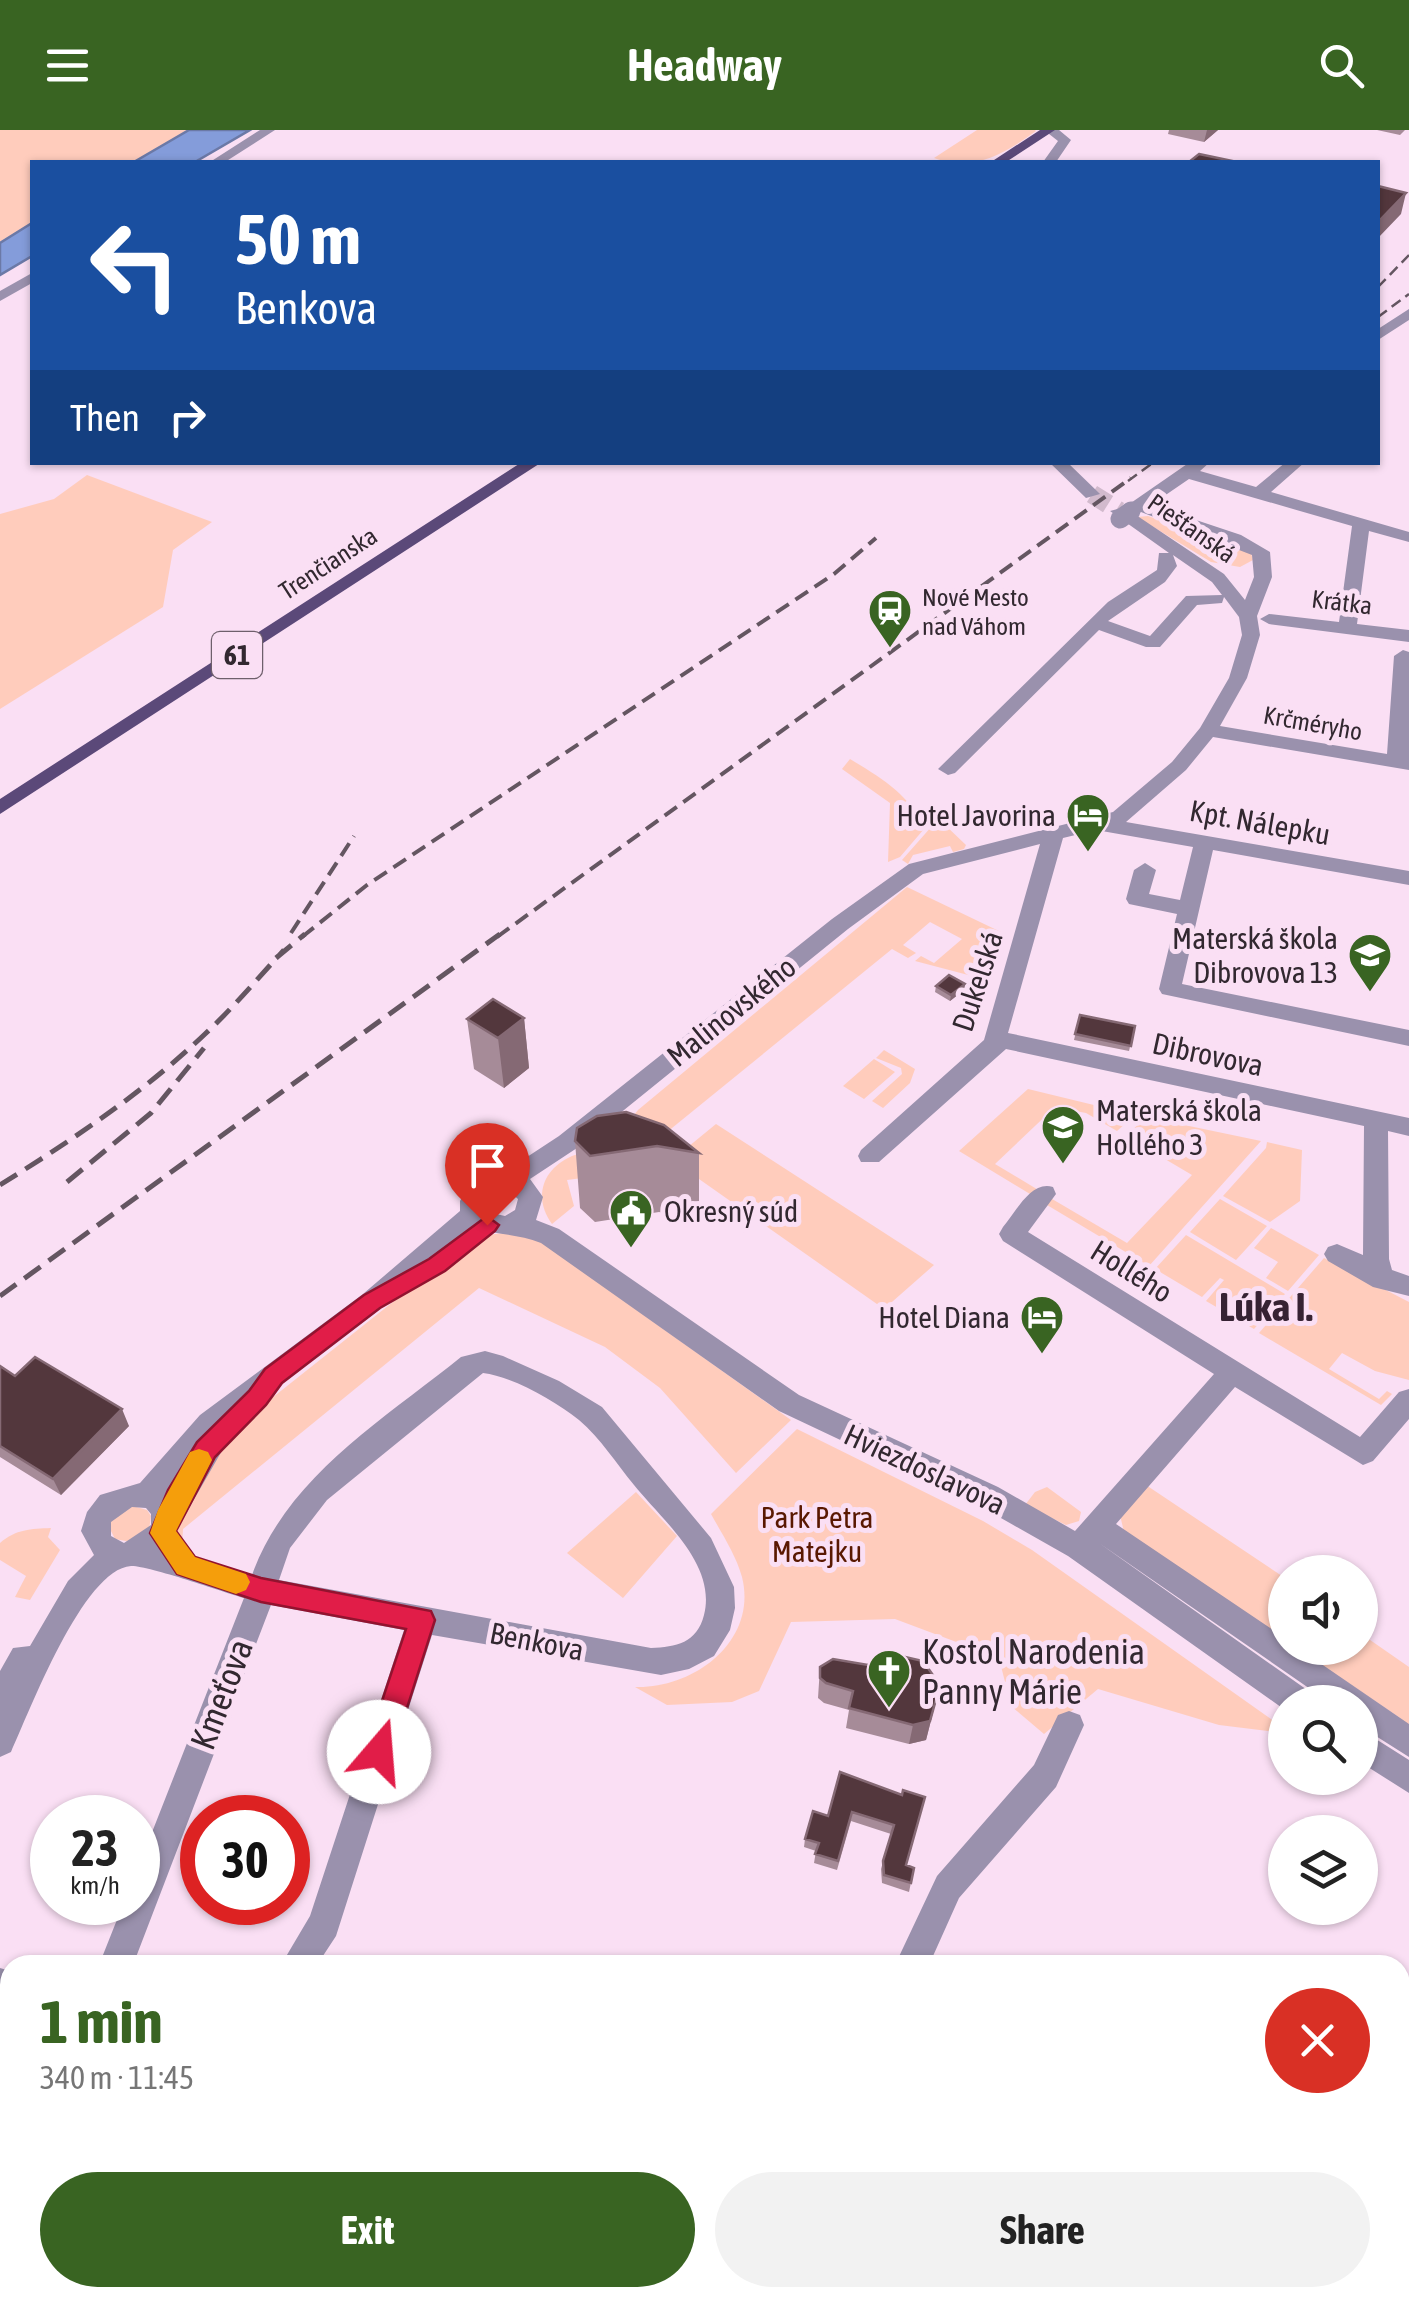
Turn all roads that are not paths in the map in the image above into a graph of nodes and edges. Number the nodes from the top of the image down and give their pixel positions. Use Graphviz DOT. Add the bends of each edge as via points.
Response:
graph roads {
  1 [pos="269,130"];
  2 [pos="1047,132"];
  3 [pos="220,160"];
  4 [pos="1001,160"];
  5 [pos="1051,160"];
  6 [pos="30,278"];
  7 [pos="0,297"];
  8 [pos="1407,317"];
  9 [pos="1380,335"];
  10 [pos="529,465"];
  11 [pos="1059,465"];
  12 [pos="1293,465"];
  13 [pos="1195,468"];
  14 [pos="1259,492"];
  15 [pos="1092,494"];
  16 [pos="1128,512"];
  17 [pos="1361,523"];
  18 [pos="1406,533"];
  19 [pos="1165,557"];
  20 [pos="1208,569"];
  21 [pos="1249,571"];
  22 [pos="1216,598"];
  23 [pos="1248,616"];
  24 [pos="1268,618"];
  25 [pos="1096,622"];
  26 [pos="1346,628"];
  27 [pos="1406,646"];
  28 [pos="1247,650"];
  29 [pos="1208,730"];
  30 [pos="1402,763"];
  31 [pos="948,769"];
  32 [pos="0,808"];
  33 [pos="1100,824"];
  34 [pos="1053,836"];
  35 [pos="1204,842"];
  36 [pos="1008,848"];
  37 [pos="1044,868"];
  38 [pos="1145,870"];
  39 [pos="1409,878"];
  40 [pos="1190,910"];
  41 [pos="1409,1038"];
  42 [pos="994,1044"];
  43 [pos="1376,1120"];
  44 [pos="1409,1127"];
  45 [pos="870,1156"];
  46 [pos="1044,1194"];
  47 [pos="521,1201"];
  48 [pos="480,1219"];
  49 [pos="1338,1254"];
  50 [pos="1382,1280"];
  51 [pos="1409,1286"];
  52 [pos="1232,1373"];
  53 [pos="274,1376"];
  54 [pos="1409,1400"];
  55 [pos="148,1495"];
  56 [pos="165,1526"];
  57 [pos="1089,1543"];
  58 [pos="116,1549"];
  59 [pos="186,1566"];
  60 [pos="261,1590"];
  61 [pos="422,1620"];
  62 [pos="651,1662"];
  63 [pos="1277,1685"];
  64 [pos="1324,1685"];
  65 [pos="0,1700"];
  66 [pos="1378,1720"];
  67 [pos="1069,1725"];
  68 [pos="0,1742"];
  69 [pos="1409,1742"];
  70 [pos="1378,1756"];
  71 [pos="1409,1778"];
  72 [pos="120,1955"];
  73 [pos="304,1955"];
  74 [pos="917,1955"];
  1 -- 3 [label="street"];
  2 -- 4 [label="main road"];
  2 -- 5 [label="street" via="1058,142"];
  6 -- 7 [label="street"];
  8 -- 9 [label="street"];
  10 -- 32 [label="main road, Trenčianska / 61"];
  11 -- 15 [label="street"];
  12 -- 14 [label="street"];
  13 -- 14 [label="street"];
  13 -- 16 [label="street"];
  14 -- 17 [label="street"];
  16 -- 19 [label="street" via="1122,531"];
  16 -- 20 [label="street, Piešťanská"];
  16 -- 21 [label="street" via="1256,548 1264,557"];
  17 -- 18 [label="street"];
  17 -- 26 [label="street"];
  19 -- 22 [label="street"];
  19 -- 25 [label="street" via="1167,571"];
  20 -- 21 [label="street"];
  20 -- 23 [label="street, Piešťanská"];
  21 -- 23 [label="street" via="1264,577"];
  22 -- 25 [label="street" via="1192,600 1153,643"];
  22 -- 28 [label="street"];
  23 -- 28 [label="street"];
  24 -- 26 [label="street, Krátka"];
  25 -- 31 [label="street"];
  26 -- 27 [label="street, Krátka"];
  27 -- 30 [label="street"];
  28 -- 29 [label="street"];
  29 -- 30 [label="street, Krčméryho"];
  29 -- 33 [label="street" via="1146,799"];
  33 -- 34 [label="street"];
  33 -- 35 [label="street, Kpt. Nálepku"];
  34 -- 36 [label="street"];
  34 -- 37 [label="street, Dukelská"];
  35 -- 39 [label="street, Kpt. Nálepku"];
  35 -- 40 [label="street, Dibrovova"];
  36 -- 37 [label="street"];
  36 -- 47 [label="street, Malinovského" via="916,869 840,924 549,1156"];
  37 -- 42 [label="street, Dukelská"];
  38 -- 40 [label="street" via="1137,899"];
  40 -- 41 [label="street, Dibrovova" via="1170,989"];
  42 -- 43 [label="street, Dibrovova" via="1006,1041"];
  42 -- 45 [label="street, Dukelská"];
  43 -- 44 [label="street, Dibrovova"];
  43 -- 50 [label="street" via="1376,1259"];
  46 -- 52 [label="street, Hollého" via="1012,1234"];
  47 -- 48 [label="street"];
  47 -- 48 [label="street" via="492,1182 471,1202"];
  47 -- 57 [label="street, Hviezdoslavova" via="550,1236 789,1403"];
  48 -- 53 [label="street" via="437,1265 372,1301"];
  49 -- 50 [label="street"];
  50 -- 51 [label="street"];
  52 -- 54 [label="street, Hollého" via="1363,1453"];
  52 -- 57 [label="street"];
  53 -- 55 [label="street" via="210,1422"];
  53 -- 56 [label="street" via="206,1449"];
  55 -- 56 [label="street" via="161,1504"];
  55 -- 58 [label="street" via="128,1494 108,1504 95,1524"];
  56 -- 58 [label="street" via="151,1546"];
  56 -- 59 [label="street"];
  57 -- 63 [label="street, Hviezdoslavova"];
  57 -- 64 [label="street, Hviezdoslavova"];
  58 -- 59 [label="street, Benkova"];
  58 -- 65 [label="street"];
  58 -- 68 [label="street" via="82,1586"];
  59 -- 60 [label="street, Benkova"];
  60 -- 61 [label="street, Benkova"];
  60 -- 62 [label="street, Kmeťova" via="278,1542 302,1508 470,1365 487,1362 585,1410 702,1550 718,1584 721,1610 714,1632 681,1661"];
  60 -- 72 [label="street, Kmeťova"];
  61 -- 62 [label="street, Benkova"];
  61 -- 73 [label="street" via="324,1924"];
  66 -- 69 [label="street"];
  67 -- 74 [label="street" via="1044,1776 948,1888"];
  70 -- 71 [label="street"];
}
